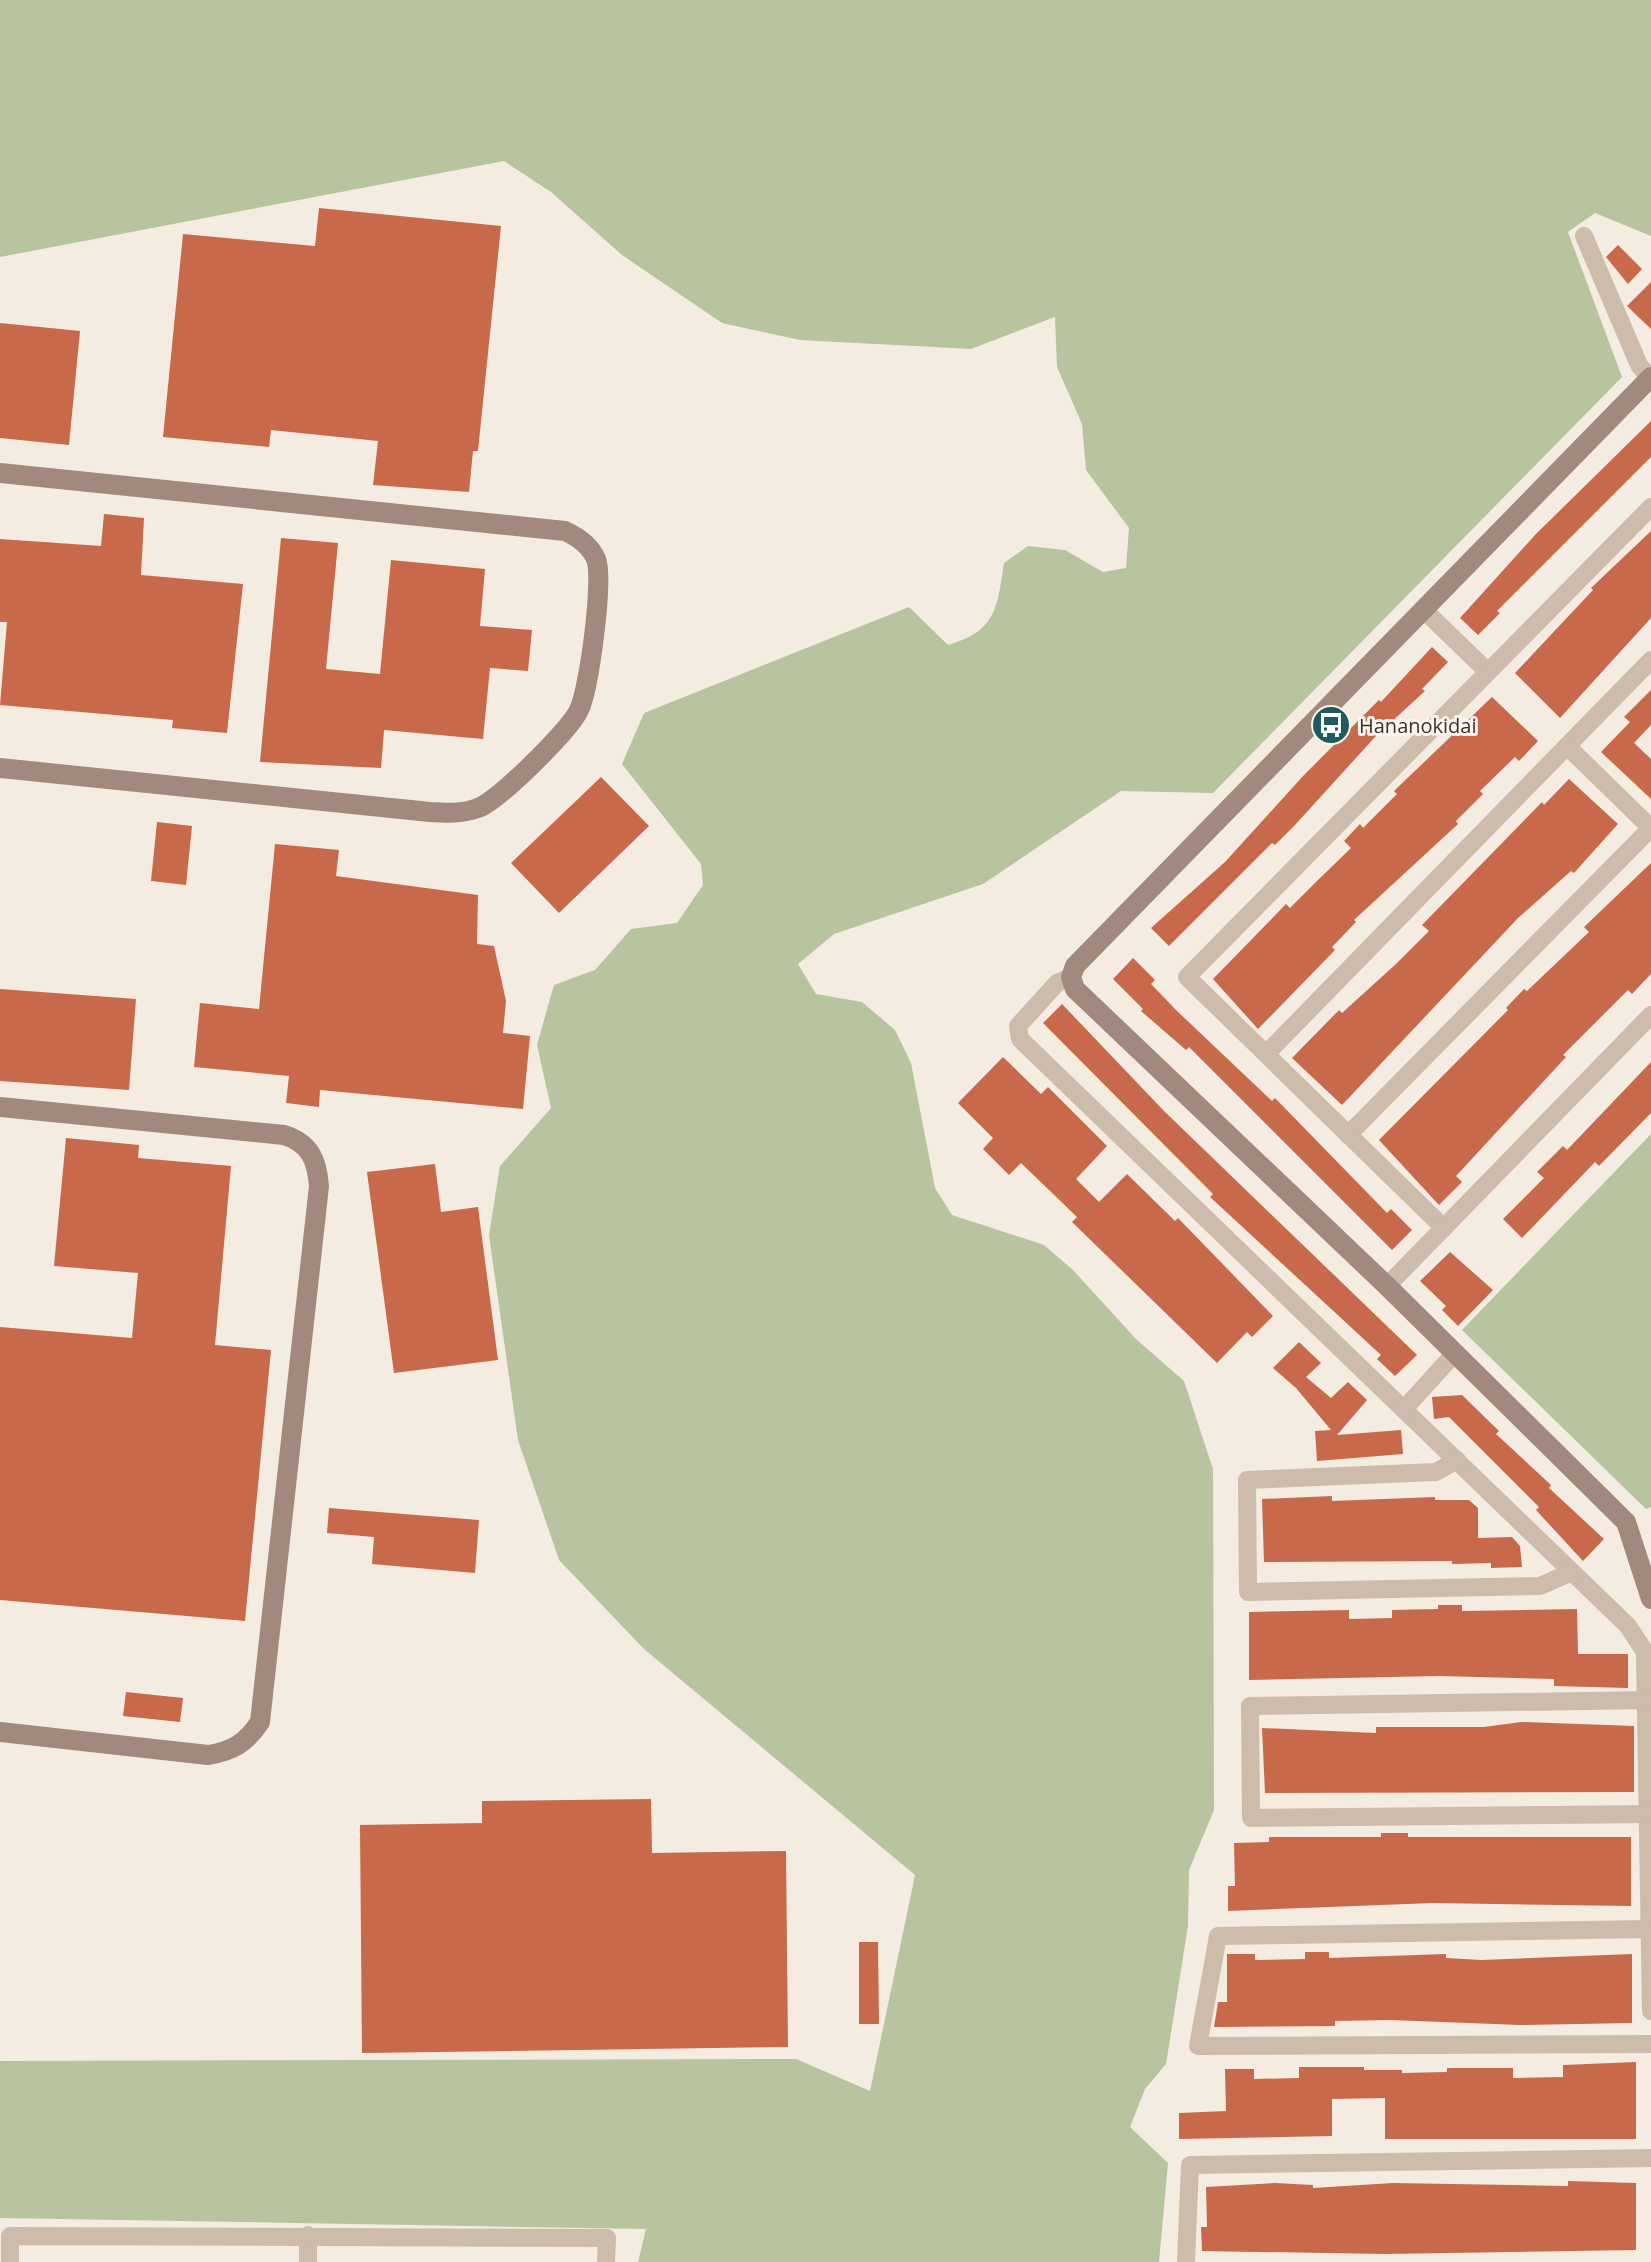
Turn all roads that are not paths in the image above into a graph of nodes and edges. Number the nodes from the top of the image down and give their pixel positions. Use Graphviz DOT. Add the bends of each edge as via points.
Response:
graph roads {
  1 [pos="1584,236"];
  2 [pos="1651,377"];
  3 [pos="0,473"];
  4 [pos="1651,507"];
  5 [pos="1424,610"];
  6 [pos="1651,660"];
  7 [pos="1488,672"];
  8 [pos="1567,746"];
  9 [pos="0,768"];
  10 [pos="1071,977"];
  11 [pos="1651,1015"];
  12 [pos="1266,1054"];
  13 [pos="0,1107"];
  14 [pos="1348,1135"];
  15 [pos="1444,1228"];
  16 [pos="1387,1286"];
  17 [pos="1455,1353"];
  18 [pos="1405,1408"];
  19 [pos="1457,1460"];
  20 [pos="1572,1572"];
  21 [pos="1651,1599"];
  22 [pos="1649,1700"];
  23 [pos="0,1732"];
  24 [pos="1649,1814"];
  25 [pos="1650,1929"];
  26 [pos="1651,1985"];
  27 [pos="1651,2011"];
  28 [pos="1651,2044"];
  29 [pos="1651,2158"];
  30 [pos="308,2235"];
  31 [pos="10,2262"];
  32 [pos="308,2262"];
  33 [pos="606,2262"];
  34 [pos="1186,2262"];
  1 -- 2 [label="street" via="1639,365"];
  2 -- 5 [label="street"];
  3 -- 9 [label="street" via="565,531 587,546 600,572 579,710 566,730 482,808 430,812"];
  4 -- 7 [label="street"];
  5 -- 7 [label="street"];
  5 -- 10 [label="street" via="1075,966"];
  6 -- 8 [label="street"];
  7 -- 12 [label="street" via="1187,977"];
  8 -- 12 [label="street"];
  8 -- 14 [label="street" via="1651,828"];
  10 -- 16 [label="street" via="1075,989"];
  10 -- 18 [label="street" via="1057,983 1018,1026 1020,1039"];
  11 -- 15 [label="street"];
  12 -- 14 [label="street"];
  13 -- 23 [label="street" via="284,1135 299,1140 310,1152 318,1166 319,1186 260,1722 247,1741 208,1755"];
  14 -- 15 [label="street"];
  15 -- 16 [label="street"];
  16 -- 17 [label="street"];
  17 -- 18 [label="street"];
  17 -- 21 [label="street" via="1626,1522"];
  18 -- 19 [label="street"];
  19 -- 20 [label="street"];
  19 -- 20 [label="street" via="1436,1472 1247,1480 1248,1592 1540,1586"];
  20 -- 22 [label="street" via="1628,1626 1645,1652"];
  22 -- 24 [label="street"];
  22 -- 24 [label="street" via="1250,1706 1251,1818"];
  24 -- 25 [label="street"];
  25 -- 26 [label="street"];
  25 -- 28 [label="street" via="1218,1936 1198,2046"];
  26 -- 27 [label="street"];
  29 -- 34 [label="street" via="1190,2165"];
  30 -- 31 [label="street" via="10,2236"];
  30 -- 32 [label="street"];
  30 -- 33 [label="street" via="607,2238"];
}
